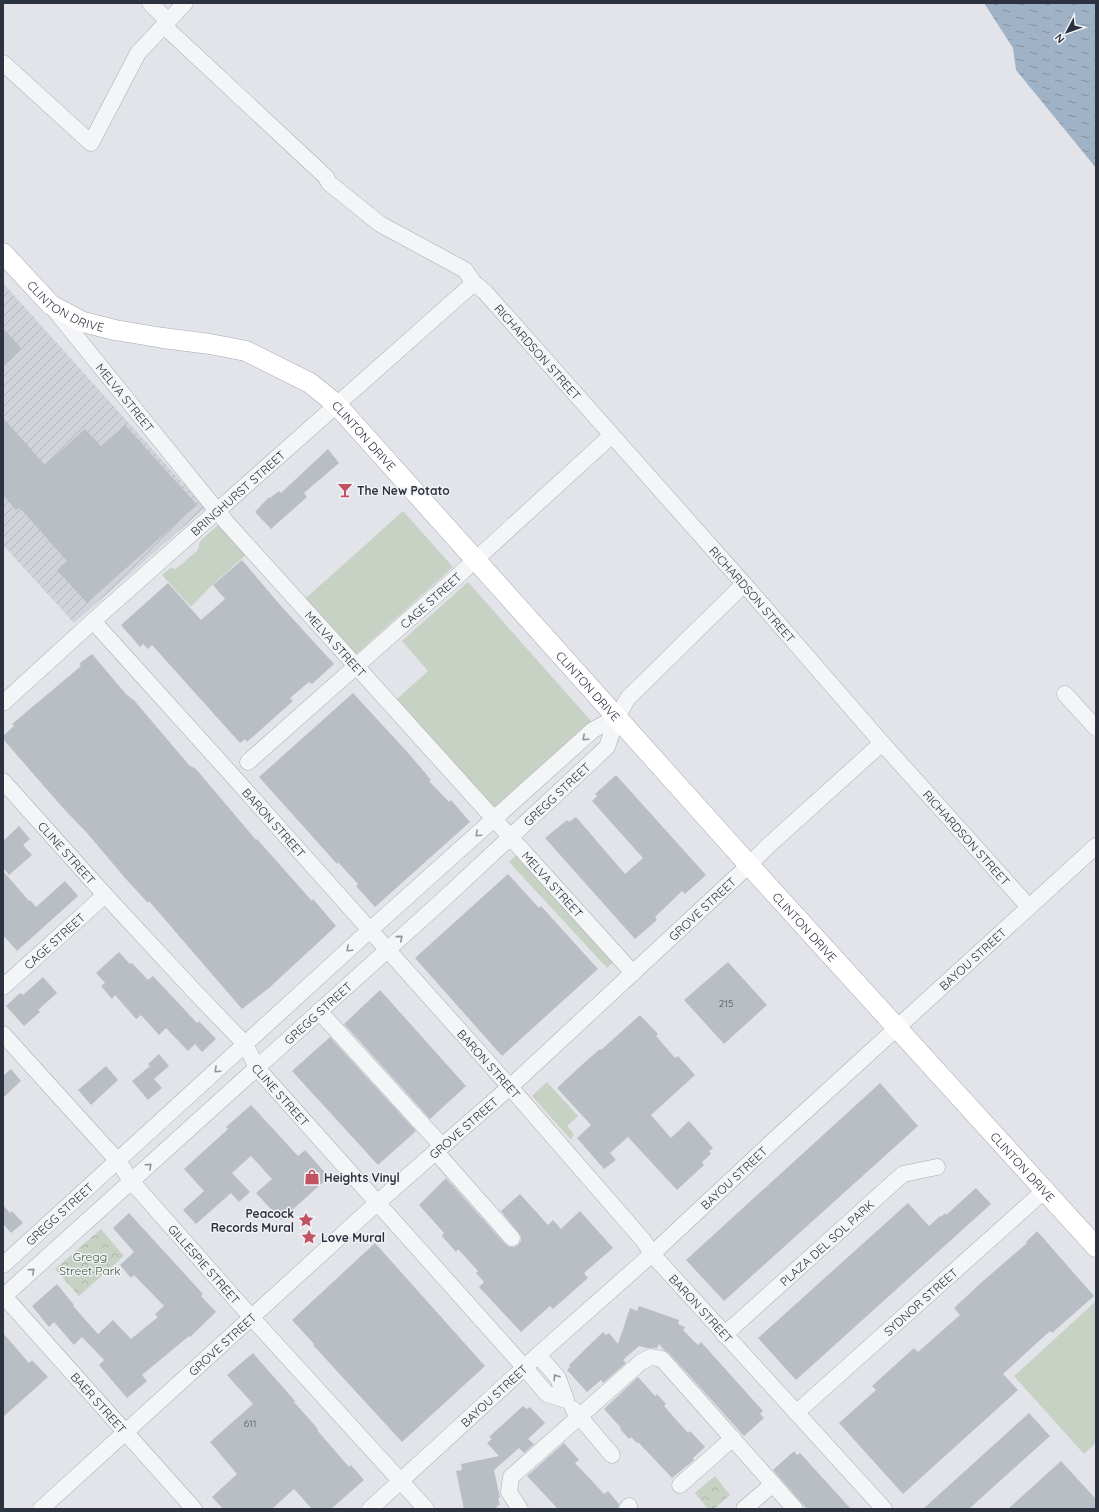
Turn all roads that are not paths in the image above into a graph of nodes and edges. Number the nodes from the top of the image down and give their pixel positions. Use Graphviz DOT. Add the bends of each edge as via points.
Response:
graph roads {
  1 [pos="150,3"];
  2 [pos="185,3"];
  3 [pos="166,23"];
  4 [pos="3,63"];
  5 [pos="3,254"];
  6 [pos="474,283"];
  7 [pos="51,305"];
  8 [pos="336,404"];
  9 [pos="611,436"];
  10 [pos="217,511"];
  11 [pos="475,559"];
  12 [pos="744,584"];
  13 [pos="93,621"];
  14 [pos="356,667"];
  15 [pos="1065,694"];
  16 [pos="3,703"];
  17 [pos="617,717"];
  18 [pos="1096,728"];
  19 [pos="882,743"];
  20 [pos="248,762"];
  21 [pos="3,780"];
  22 [pos="494,819"];
  23 [pos="510,837"];
  24 [pos="1096,846"];
  25 [pos="749,865"];
  26 [pos="105,895"];
  27 [pos="1030,907"];
  28 [pos="370,930"];
  29 [pos="386,950"];
  30 [pos="633,973"];
  31 [pos="3,987"];
  32 [pos="320,1011"];
  33 [pos="897,1028"];
  34 [pos="3,1034"];
  35 [pos="245,1044"];
  36 [pos="257,1068"];
  37 [pos="510,1088"];
  38 [pos="439,1149"];
  39 [pos="118,1161"];
  40 [pos="937,1167"];
  41 [pos="132,1182"];
  42 [pos="1045,1190"];
  43 [pos="377,1203"];
  44 [pos="512,1238"];
  45 [pos="1096,1247"];
  46 [pos="652,1254"];
  47 [pos="3,1265"];
  48 [pos="3,1296"];
  49 [pos="252,1318"];
  50 [pos="724,1335"];
  51 [pos="538,1355"];
  52 [pos="524,1367"];
  53 [pos="566,1400"];
  54 [pos="796,1413"];
  55 [pos="579,1417"];
  56 [pos="125,1433"];
  57 [pos="733,1438"];
  58 [pos="612,1455"];
  59 [pos="400,1482"];
  60 [pos="773,1484"];
  61 [pos="680,1485"];
  62 [pos="41,1509"];
  63 [pos="194,1509"];
  64 [pos="370,1509"];
  65 [pos="426,1509"];
  66 [pos="520,1509"];
  67 [pos="744,1509"];
  68 [pos="795,1509"];
  69 [pos="884,1509"];
  1 -- 3 [label="street, RICHARDSON STREET"];
  2 -- 3 [label="street"];
  3 -- 4 [label="street" via="138,52 91,143"];
  3 -- 6 [label="street, RICHARDSON STREET" via="326,177 329,183 380,224 465,270"];
  5 -- 7 [label="main road, CLINTON DRIVE"];
  6 -- 8 [label="street, BRINGHURST STREET"];
  6 -- 9 [label="street, RICHARDSON STREET" via="485,292"];
  7 -- 8 [label="main road, CLINTON DRIVE" via="83,322 115,330 246,351 310,383"];
  7 -- 10 [label="street, MELVA STREET"];
  8 -- 10 [label="street, BRINGHURST STREET"];
  8 -- 11 [label="main road, CLINTON DRIVE"];
  9 -- 11 [label="street, CAGE STREET"];
  9 -- 12 [label="street, RICHARDSON STREET"];
  10 -- 13 [label="street, BRINGHURST STREET"];
  10 -- 14 [label="street, MELVA STREET"];
  11 -- 14 [label="street, CAGE STREET"];
  11 -- 17 [label="main road, CLINTON DRIVE"];
  12 -- 17 [label="street, GREGG STREET" via="628,698"];
  12 -- 19 [label="street, RICHARDSON STREET"];
  13 -- 16 [label="street, BRINGHURST STREET"];
  13 -- 28 [label="street, BARON STREET"];
  14 -- 20 [label="street, CAGE STREET"];
  14 -- 22 [label="street, MELVA STREET"];
  15 -- 18 [label="street"];
  17 -- 22 [label="street, GREGG STREET, one-way" via="593,730"];
  17 -- 23 [label="street, GREGG STREET" via="607,747"];
  17 -- 25 [label="main road, CLINTON DRIVE"];
  19 -- 25 [label="street, GROVE STREET"];
  19 -- 27 [label="street, RICHARDSON STREET"];
  21 -- 26 [label="street, CLINE STREET"];
  22 -- 23 [label="street, MELVA STREET"];
  22 -- 28 [label="street, GREGG STREET, one-way"];
  29 -- 23 [label="street, GREGG STREET, one-way"];
  23 -- 30 [label="street, MELVA STREET"];
  24 -- 27 [label="street, BAYOU STREET"];
  25 -- 30 [label="street, GROVE STREET"];
  25 -- 33 [label="main road, CLINTON DRIVE"];
  26 -- 31 [label="street, CAGE STREET"];
  26 -- 35 [label="street, CLINE STREET"];
  27 -- 33 [label="street, BAYOU STREET"];
  28 -- 29 [label="street, BARON STREET"];
  28 -- 35 [label="street, GREGG STREET, one-way"];
  29 -- 32 [label="street, GREGG STREET"];
  29 -- 37 [label="street, BARON STREET"];
  30 -- 37 [label="street, GROVE STREET"];
  32 -- 36 [label="street, GREGG STREET"];
  32 -- 38 [label="street"];
  33 -- 42 [label="main road, CLINTON DRIVE"];
  33 -- 46 [label="street, BAYOU STREET"];
  34 -- 39 [label="street, GILLESPIE STREET"];
  35 -- 36 [label="street, CLINE STREET"];
  35 -- 39 [label="street, GREGG STREET, one-way"];
  41 -- 36 [label="street, GREGG STREET, one-way"];
  36 -- 43 [label="street, CLINE STREET"];
  37 -- 38 [label="street, GROVE STREET"];
  37 -- 46 [label="street, BARON STREET" via="643,1240"];
  38 -- 43 [label="street, GROVE STREET"];
  38 -- 44 [label="street"];
  39 -- 41 [label="street, GILLESPIE STREET"];
  39 -- 47 [label="street, GREGG STREET"];
  40 -- 50 [label="street, PLAZA DEL SOL PARK" via="903,1174"];
  48 -- 41 [label="street, GREGG STREET, one-way"];
  41 -- 49 [label="street, GILLESPIE STREET"];
  42 -- 45 [label="main road, CLINTON DRIVE"];
  42 -- 54 [label="street, SYDNOR STREET"];
  43 -- 49 [label="street, GROVE STREET"];
  43 -- 52 [label="street, CLINE STREET"];
  46 -- 50 [label="street, BARON STREET"];
  46 -- 51 [label="street, BAYOU STREET"];
  48 -- 56 [label="street, BAER STREET"];
  49 -- 56 [label="street, GROVE STREET"];
  49 -- 59 [label="street, GILLESPIE STREET"];
  50 -- 54 [label="street, BARON STREET"];
  51 -- 52 [label="street, BAYOU STREET"];
  53 -- 51 [label="street, one-way" via="558,1378"];
  52 -- 53 [label="street, CLINE STREET" via="547,1394"];
  52 -- 59 [label="street, BAYOU STREET"];
  53 -- 55 [label="street"];
  54 -- 69 [label="street, BARON STREET"];
  55 -- 57 [label="street" via="641,1362 651,1357 662,1359"];
  55 -- 58 [label="street"];
  55 -- 66 [label="street" via="511,1478 509,1492"];
  56 -- 62 [label="street, GROVE STREET"];
  56 -- 63 [label="street, BAER STREET"];
  57 -- 60 [label="street"];
  57 -- 61 [label="street"];
  59 -- 64 [label="street, BAYOU STREET"];
  59 -- 65 [label="street, GILLESPIE STREET"];
  60 -- 67 [label="street"];
  60 -- 68 [label="street"];
}
